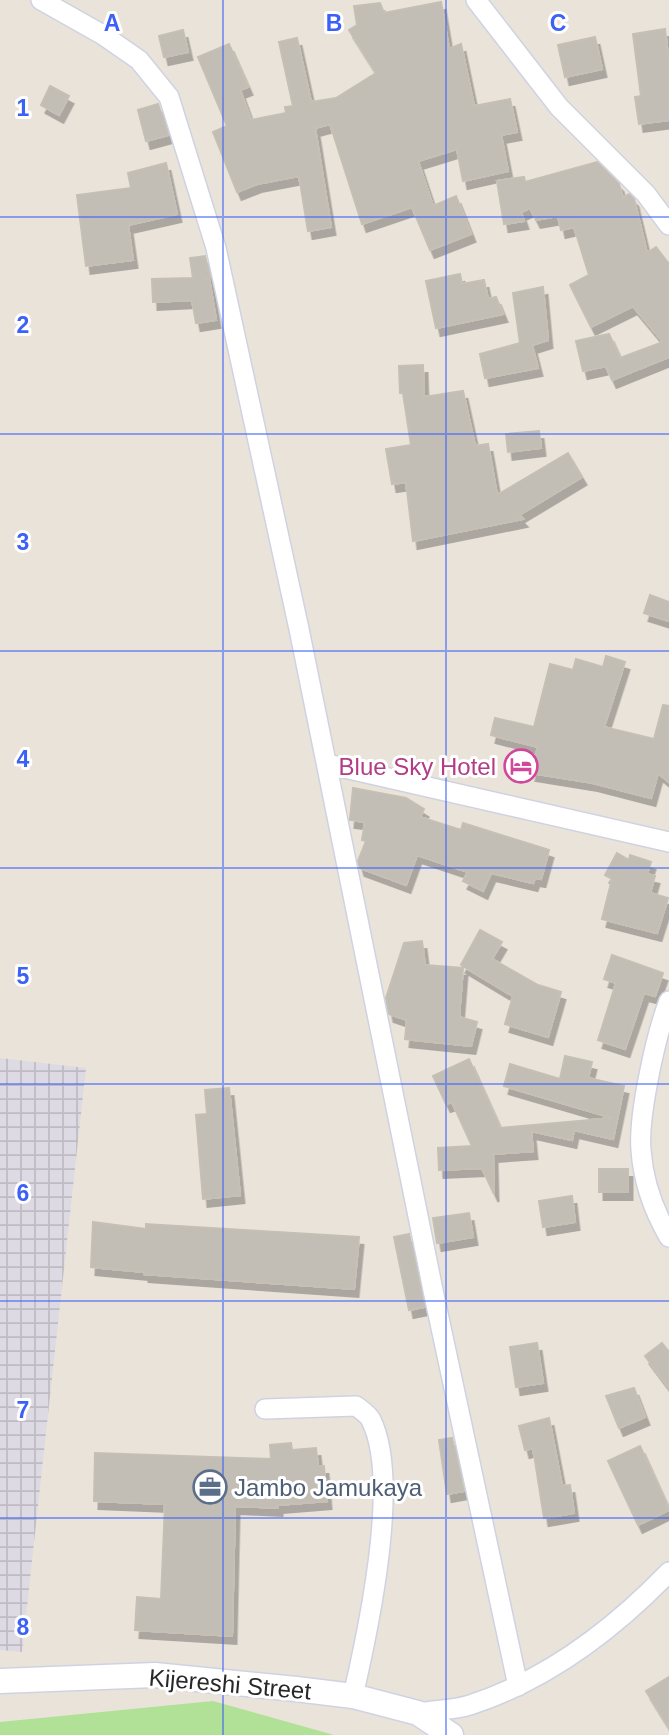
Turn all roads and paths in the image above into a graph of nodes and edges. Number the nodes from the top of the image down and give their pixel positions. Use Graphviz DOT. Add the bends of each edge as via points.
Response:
graph roads {
  1 [pos="41,0"];
  2 [pos="477,0"];
  3 [pos="669,225"];
  4 [pos="327,764"];
  5 [pos="669,842"];
  6 [pos="669,1001"];
  7 [pos="669,1237"];
  8 [pos="265,1409"];
  9 [pos="669,1572"];
  10 [pos="0,1681"];
  11 [pos="517,1686"];
  12 [pos="353,1696"];
  13 [pos="418,1713"];
  14 [pos="451,1735"];
  1 -- 4 [label="street" via="139,60 169,97 216,248"];
  2 -- 3 [label="street" via="559,107 646,194"];
  4 -- 5 [label="street"];
  4 -- 11 [label="street"];
  6 -- 7 [label="street" via="648,1088 640,1147 646,1183"];
  8 -- 12 [label="street" via="356,1406 371,1418 381,1480 381,1540"];
  9 -- 11 [label="street" via="604,1632"];
  10 -- 12 [label="street, Kijereshi Street" via="155,1675"];
  11 -- 13 [label="street" via="469,1705"];
  12 -- 13 [label="street, Kijereshi Street"];
  13 -- 14 [label="street, Kijereshi Street"];
}
